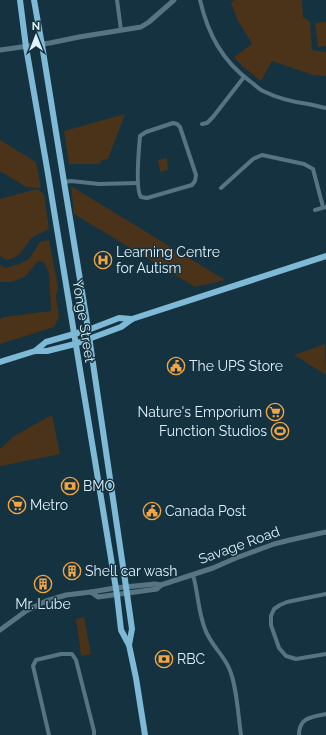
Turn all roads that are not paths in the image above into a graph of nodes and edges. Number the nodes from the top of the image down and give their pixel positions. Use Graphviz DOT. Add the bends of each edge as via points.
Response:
graph roads {
  1 [pos="20,0"];
  2 [pos="34,0"];
  3 [pos="117,0"];
  4 [pos="174,0"];
  5 [pos="200,0"];
  6 [pos="121,30"];
  7 [pos="42,44"];
  8 [pos="26,47"];
  9 [pos="0,50"];
  10 [pos="244,77"];
  11 [pos="326,108"];
  12 [pos="202,124"];
  13 [pos="64,182"];
  14 [pos="138,184"];
  15 [pos="221,188"];
  16 [pos="325,207"];
  17 [pos="314,210"];
  18 [pos="326,256"];
  19 [pos="132,319"];
  20 [pos="88,330"];
  21 [pos="74,333"];
  22 [pos="89,339"];
  23 [pos="76,344"];
  24 [pos="35,351"];
  25 [pos="0,362"];
  26 [pos="326,532"];
  27 [pos="193,574"];
  28 [pos="115,588"];
  29 [pos="127,590"];
  30 [pos="91,592"];
  31 [pos="326,594"];
  32 [pos="117,595"];
  33 [pos="0,630"];
  34 [pos="129,645"];
  35 [pos="326,654"];
  36 [pos="326,714"];
  37 [pos="49,735"];
  38 [pos="94,735"];
  39 [pos="145,735"];
  40 [pos="241,735"];
  41 [pos="299,735"];
  1 -- 8 [label="main road, Yonge Street"];
  2 -- 7 [label="main road, Yonge Street"];
  3 -- 6 [label="street"];
  4 -- 6 [label="street" via="150,22 141,27"];
  5 -- 10 [label="street" via="213,38 225,58"];
  6 -- 7 [label="street"];
  7 -- 8 [label="street"];
  7 -- 13 [label="main road, Yonge Street"];
  8 -- 9 [label="street"];
  8 -- 21 [label="main road, Yonge Street"];
  10 -- 11 [label="street" via="262,91 272,95"];
  10 -- 12 [label="street" via="213,117"];
  13 -- 14 [label="street"];
  13 -- 20 [label="main road, Yonge Street"];
  14 -- 14 [label="street" via="139,194 147,198 192,185 195,181 196,175 177,124 173,123 141,135"];
  15 -- 16 [label="street" via="253,159 262,155 311,167"];
  16 -- 17 [label="street"];
  18 -- 19 [label="main road"];
  19 -- 20 [label="main road" via="119,318"];
  19 -- 22 [label="main road" via="121,328"];
  20 -- 21 [label="main road"];
  20 -- 22 [label="main road, Yonge Street"];
  21 -- 23 [label="main road, Yonge Street"];
  21 -- 24 [label="main road" via="46,342"];
  22 -- 23 [label="main road"];
  22 -- 29 [label="main road, Yonge Street"];
  23 -- 24 [label="main road" via="47,351"];
  23 -- 28 [label="main road, Yonge Street"];
  24 -- 25 [label="main road"];
  26 -- 27 [label="street, Savage Road" via="274,544"];
  27 -- 29 [label="street, Savage Road" via="161,585 157,589"];
  27 -- 40 [label="street" via="205,630 229,668 235,690"];
  28 -- 29 [label="street"];
  28 -- 30 [label="street"];
  28 -- 32 [label="main road, Yonge Street"];
  29 -- 32 [label="street"];
  29 -- 34 [label="main road, Yonge Street" via="132,629"];
  30 -- 32 [label="street" via="98,597"];
  30 -- 33 [label="street" via="46,601 26,611"];
  31 -- 35 [label="street" via="280,605 274,609 270,625 279,648 286,656 300,659"];
  32 -- 34 [label="main road, Yonge Street" via="121,630"];
  34 -- 39 [label="main road, Yonge Street"];
  36 -- 41 [label="street" via="302,722"];
  37 -- 38 [label="street" via="33,666 36,660 72,654 76,660"];
}
